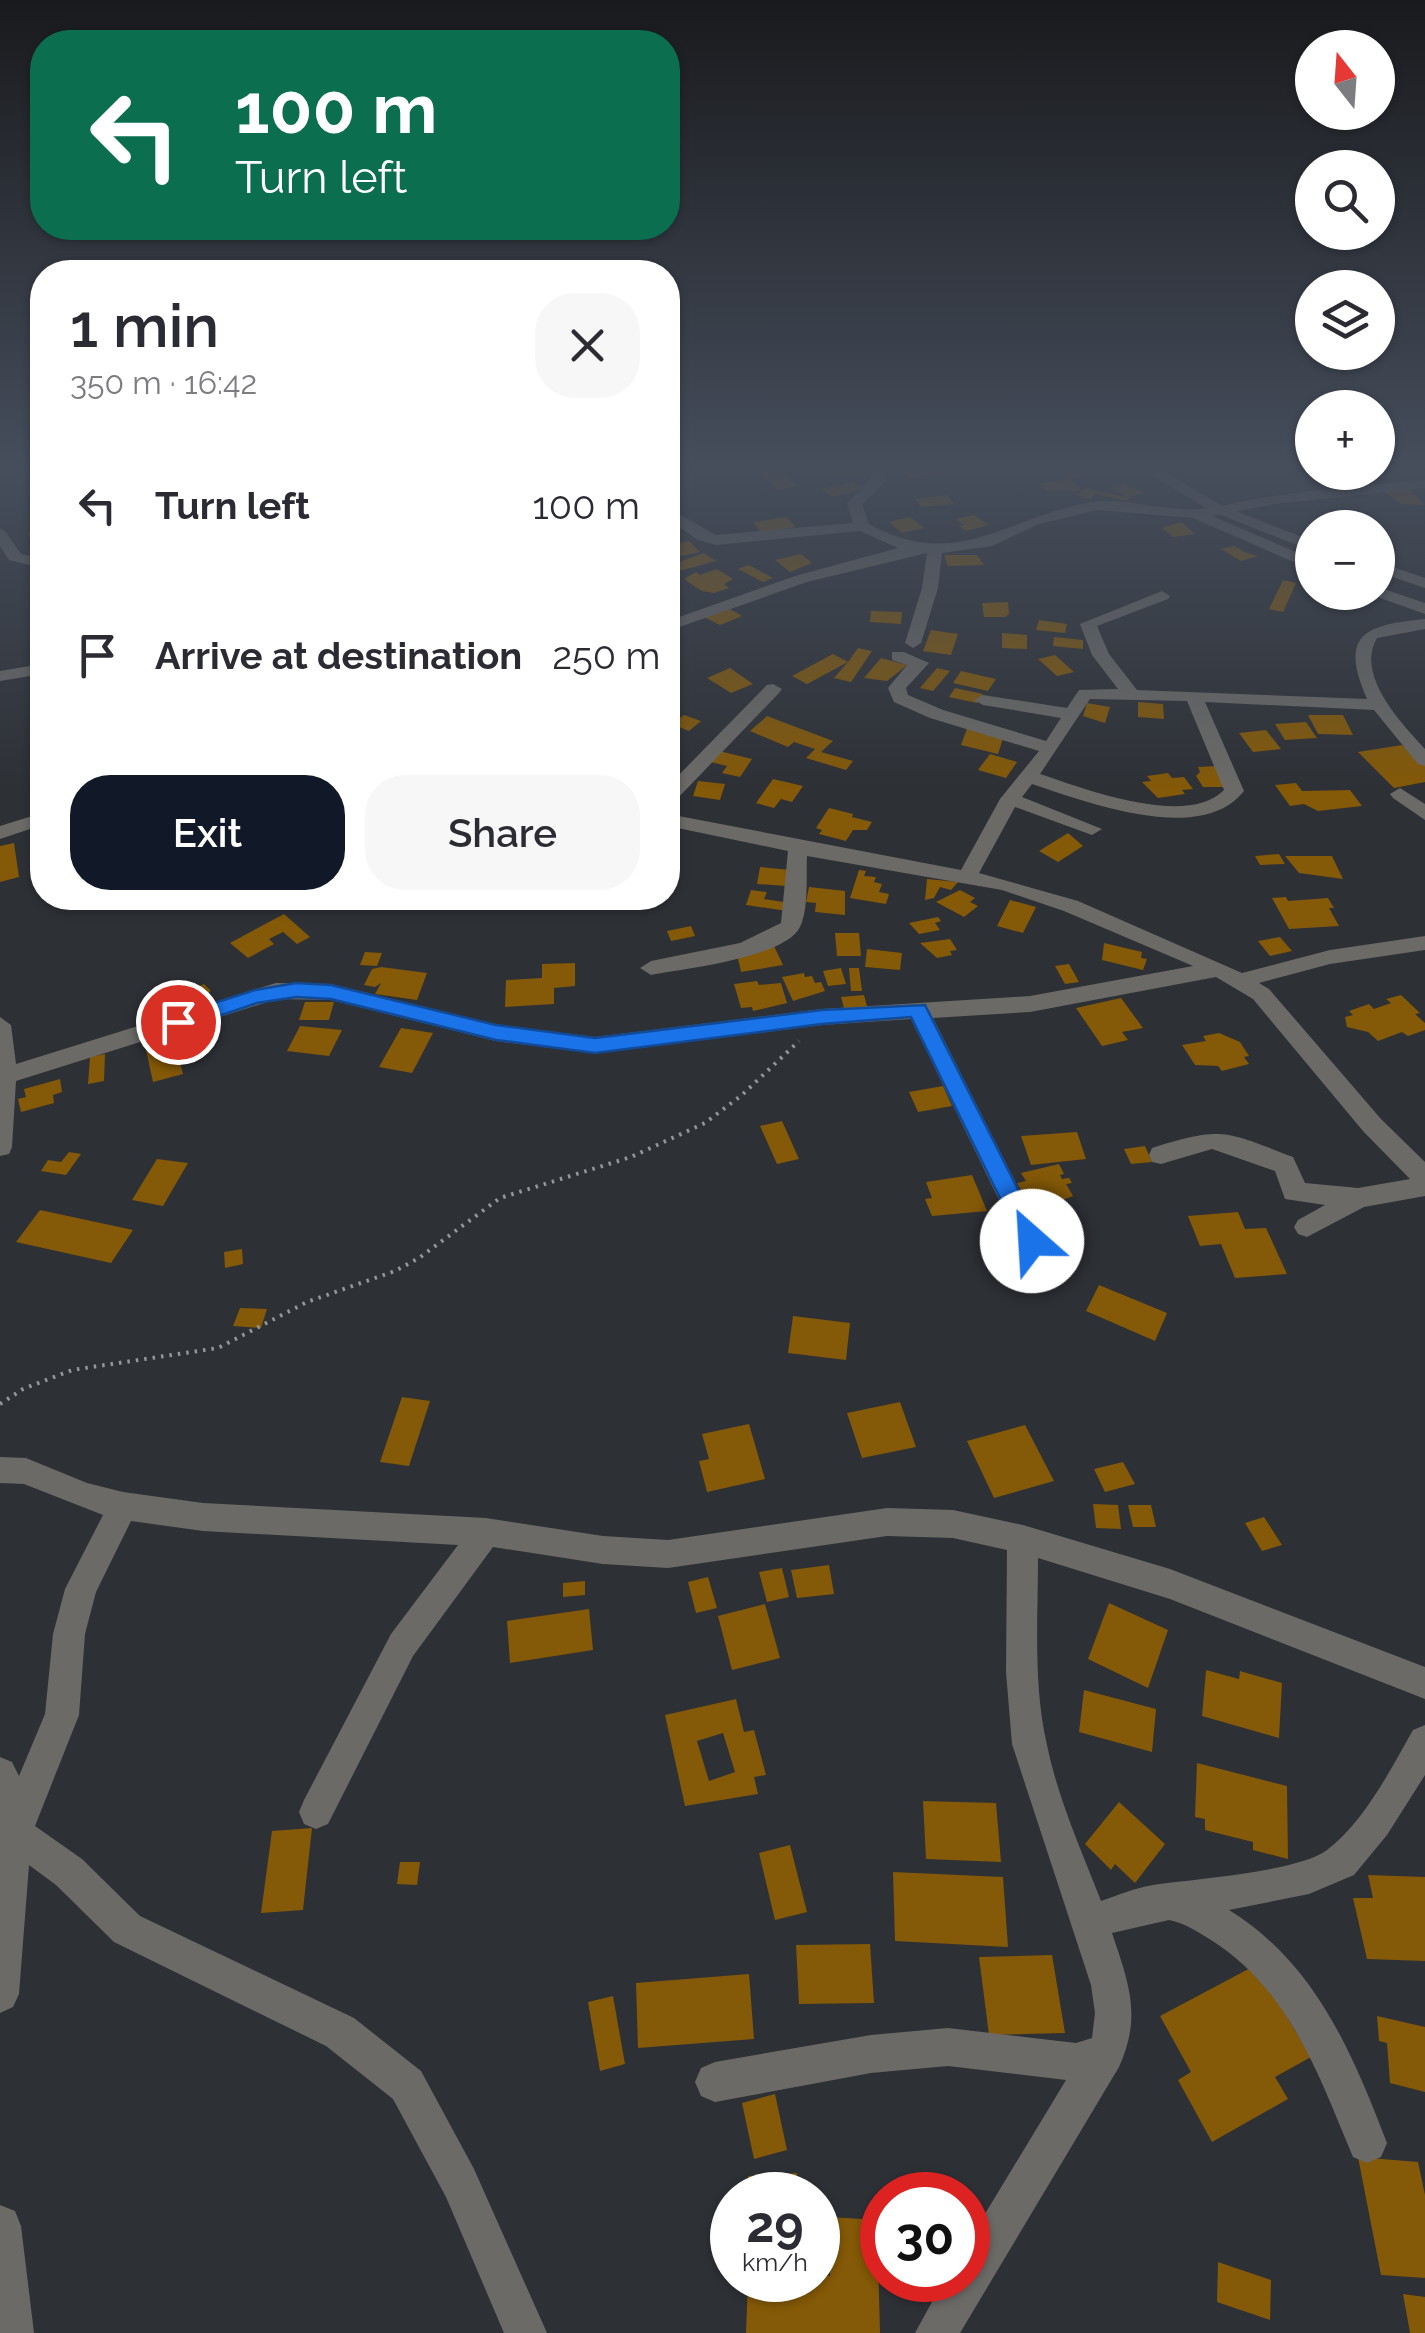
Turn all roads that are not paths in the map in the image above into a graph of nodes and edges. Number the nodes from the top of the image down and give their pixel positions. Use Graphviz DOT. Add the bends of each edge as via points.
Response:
graph roads {
  1 [pos="821,573"];
  2 [pos="932,573"];
  3 [pos="1395,573"];
  4 [pos="1425,583"];
  5 [pos="1162,596"];
  6 [pos="1395,598"];
  7 [pos="1425,608"];
  8 [pos="680,622"];
  9 [pos="1425,624"];
  10 [pos="914,643"];
  11 [pos="898,656"];
  12 [pos="30,671"];
  13 [pos="0,676"];
  14 [pos="774,689"];
  15 [pos="1132,697"];
  16 [pos="1195,699"];
  17 [pos="983,700"];
  18 [pos="1378,704"];
  19 [pos="1070,714"];
  20 [pos="1050,748"];
  21 [pos="1425,760"];
  22 [pos="1028,776"];
  23 [pos="680,786"];
  24 [pos="1400,794"];
  25 [pos="1010,799"];
  26 [pos="1425,814"];
  27 [pos="30,823"];
  28 [pos="680,823"];
  29 [pos="1092,828"];
  30 [pos="0,832"];
  31 [pos="798,848"];
  32 [pos="967,877"];
  33 [pos="1425,943"];
  34 [pos="651,968"];
  35 [pos="1219,968"];
  36 [pos="1242,980"];
  37 [pos="918,1010"];
  38 [pos="1,1038"];
  39 [pos="5,1076"];
  40 [pos="0,1147"];
  41 [pos="1161,1155"];
  42 [pos="1425,1182"];
  43 [pos="1358,1198"];
  44 [pos="1307,1227"];
  45 [pos="1032,1241"];
  46 [pos="0,1470"];
  47 [pos="122,1506"];
  48 [pos="486,1532"];
  49 [pos="1023,1540"];
  50 [pos="1425,1683"];
  51 [pos="1425,1742"];
  52 [pos="0,1774"];
  53 [pos="316,1812"];
  54 [pos="18,1825"];
  55 [pos="1168,1901"];
  56 [pos="1090,1922"];
  57 [pos="0,1994"];
  58 [pos="1105,2053"];
  59 [pos="715,2082"];
  60 [pos="1367,2143"];
  61 [pos="0,2226"];
  62 [pos="13,2333"];
  63 [pos="526,2333"];
  64 [pos="936,2333"];
  1 -- 8 [label="street"];
  2 -- 10 [label="street"];
  3 -- 4 [label="street"];
  5 -- 15 [label="street" via="1088,624 1101,656"];
  6 -- 7 [label="street"];
  9 -- 18 [label="street" via="1383,630 1364,643 1364,668"];
  11 -- 20 [label="street" via="920,664 905,674 900,698 922,711"];
  12 -- 13 [label="street"];
  14 -- 23 [label="street"];
  15 -- 16 [label="street"];
  15 -- 19 [label="street" via="1085,694"];
  16 -- 18 [label="street"];
  16 -- 22 [label="street" via="1234,791 1216,807 1198,812 1104,802"];
  17 -- 19 [label="street"];
  18 -- 21 [label="street"];
  19 -- 20 [label="street"];
  20 -- 22 [label="street"];
  22 -- 25 [label="street"];
  24 -- 26 [label="street"];
  25 -- 29 [label="street"];
  25 -- 32 [label="street"];
  27 -- 30 [label="street"];
  28 -- 31 [label="street"];
  31 -- 32 [label="street"];
  31 -- 34 [label="street" via="786,932"];
  32 -- 35 [label="street" via="1054,900"];
  33 -- 36 [label="street" via="1330,957"];
  35 -- 36 [label="street"];
  35 -- 37 [label="street" via="1030,1004"];
  36 -- 42 [label="street"];
  37 -- 39 [label="street" via="595,1046 296,990 255,996"];
  37 -- 45 [label="street"];
  38 -- 39 [label="street"];
  39 -- 40 [label="street"];
  41 -- 43 [label="street" via="1212,1140 1228,1142 1284,1164 1294,1192"];
  42 -- 43 [label="street"];
  43 -- 44 [label="street"];
  46 -- 47 [label="street" via="26,1472"];
  47 -- 48 [label="street" via="203,1517"];
  47 -- 54 [label="street" via="80,1590 66,1650 62,1715"];
  48 -- 49 [label="street" via="668,1554 887,1522 954,1524"];
  48 -- 53 [label="street" via="402,1645"];
  49 -- 50 [label="street" via="1170,1584"];
  49 -- 56 [label="street" via="1025,1719"];
  51 -- 55 [label="street" via="1339,1864 1300,1879"];
  52 -- 54 [label="street"];
  54 -- 57 [label="street"];
  54 -- 63 [label="street" via="127,1929 340,2032 406,2085 460,2183"];
  55 -- 56 [label="street"];
  55 -- 60 [label="street" via="1232,1930 1284,1980 1335,2060"];
  56 -- 58 [label="street" via="1114,2002 1116,2035"];
  58 -- 59 [label="street" via="1076,2062 948,2046"];
  58 -- 64 [label="street"];
  61 -- 62 [label="street"];
}
